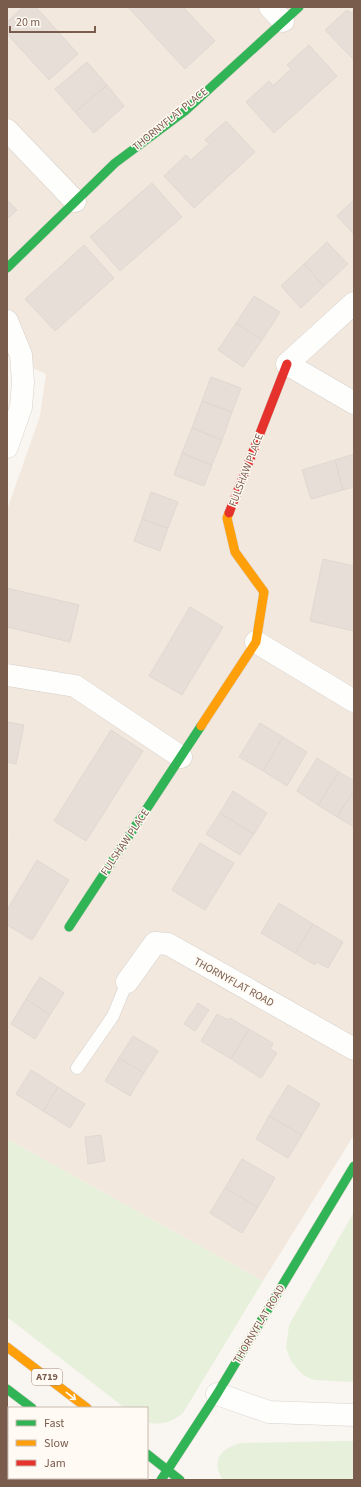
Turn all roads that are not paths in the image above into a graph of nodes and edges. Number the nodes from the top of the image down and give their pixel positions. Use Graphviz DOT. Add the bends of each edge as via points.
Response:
graph roads {
  1 [pos="284,12"];
  2 [pos="7,130"];
  3 [pos="75,201"];
  4 [pos="7,268"];
  5 [pos="354,303"];
  6 [pos="7,321"];
  7 [pos="287,364"];
  8 [pos="354,403"];
  9 [pos="7,447"];
  10 [pos="256,642"];
  11 [pos="7,675"];
  12 [pos="354,701"];
  13 [pos="181,757"];
  14 [pos="69,927"];
  15 [pos="127,982"];
  16 [pos="354,1049"];
  17 [pos="77,1068"];
  18 [pos="354,1166"];
  19 [pos="7,1347"];
  20 [pos="7,1389"];
  21 [pos="217,1394"];
  22 [pos="31,1407"];
  23 [pos="86,1407"];
  24 [pos="354,1415"];
  25 [pos="148,1455"];
  26 [pos="168,1471"];
  27 [pos="161,1480"];
  28 [pos="180,1480"];
  1 -- 3 [label="street, THORNYFLAT PLACE" via="185,111 115,162"];
  2 -- 3 [label="street"];
  3 -- 4 [label="street, THORNYFLAT PLACE"];
  5 -- 7 [label="street"];
  6 -- 9 [label="street" via="21,354 23,382 21,407"];
  7 -- 8 [label="street"];
  7 -- 10 [label="street, FULSHAW PLACE" via="227,518 235,552 264,592"];
  10 -- 12 [label="street"];
  10 -- 13 [label="street, FULSHAW PLACE"];
  11 -- 13 [label="street" via="75,686"];
  13 -- 14 [label="street, FULSHAW PLACE"];
  15 -- 16 [label="street, THORNYFLAT ROAD" via="155,943 168,944"];
  15 -- 17 [label="lane" via="113,1016"];
  18 -- 21 [label="street, THORNYFLAT ROAD"];
  19 -- 23 [label="street, A719, one-way"];
  20 -- 22 [label="street"];
  21 -- 24 [label="street" via="269,1412"];
  21 -- 26 [label="street, THORNYFLAT ROAD"];
  25 -- 26 [label="street"];
  26 -- 27 [label="street, THORNYFLAT ROAD"];
  26 -- 28 [label="street"];
}
